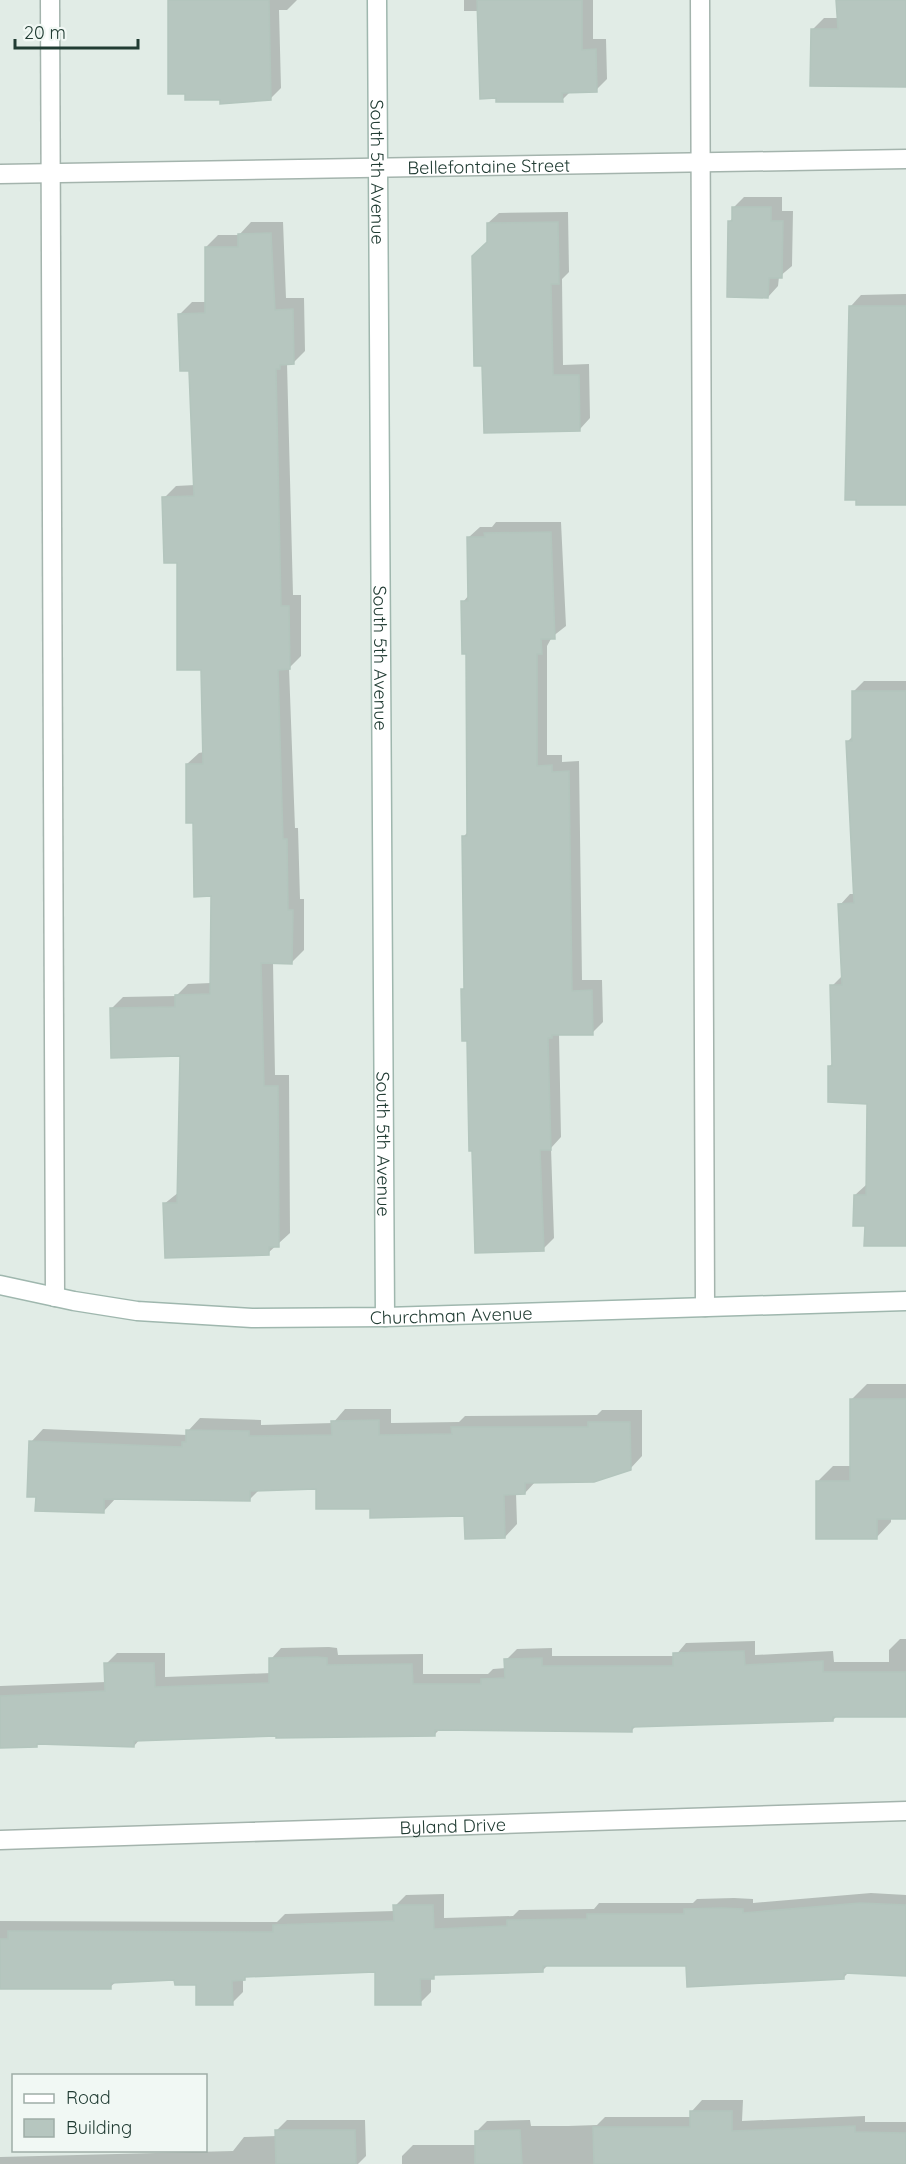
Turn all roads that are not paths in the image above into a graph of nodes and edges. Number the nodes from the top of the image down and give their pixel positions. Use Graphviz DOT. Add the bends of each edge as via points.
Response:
graph roads {
  1 [pos="50,0"];
  2 [pos="377,0"];
  3 [pos="700,0"];
  4 [pos="906,159"];
  5 [pos="700,163"];
  6 [pos="378,168"];
  7 [pos="50,173"];
  8 [pos="0,174"];
  9 [pos="0,1285"];
  10 [pos="55,1297"];
  11 [pos="906,1301"];
  12 [pos="705,1307"];
  13 [pos="385,1317"];
  14 [pos="906,1811"];
  15 [pos="0,1840"];
  1 -- 7 [label="street"];
  2 -- 6 [label="street, South 5th Avenue"];
  3 -- 5 [label="street"];
  4 -- 5 [label="street, Bellefontaine Street"];
  5 -- 6 [label="street, Bellefontaine Street"];
  5 -- 12 [label="street"];
  6 -- 7 [label="street, Bellefontaine Street"];
  6 -- 13 [label="street, South 5th Avenue"];
  7 -- 8 [label="street, Bellefontaine Street"];
  7 -- 10 [label="street"];
  9 -- 10 [label="street, Churchman Avenue"];
  10 -- 13 [label="street, Churchman Avenue" via="137,1311 198,1316"];
  11 -- 12 [label="street, Churchman Avenue"];
  12 -- 13 [label="street, Churchman Avenue"];
  14 -- 15 [label="street, Byland Drive"];
}
